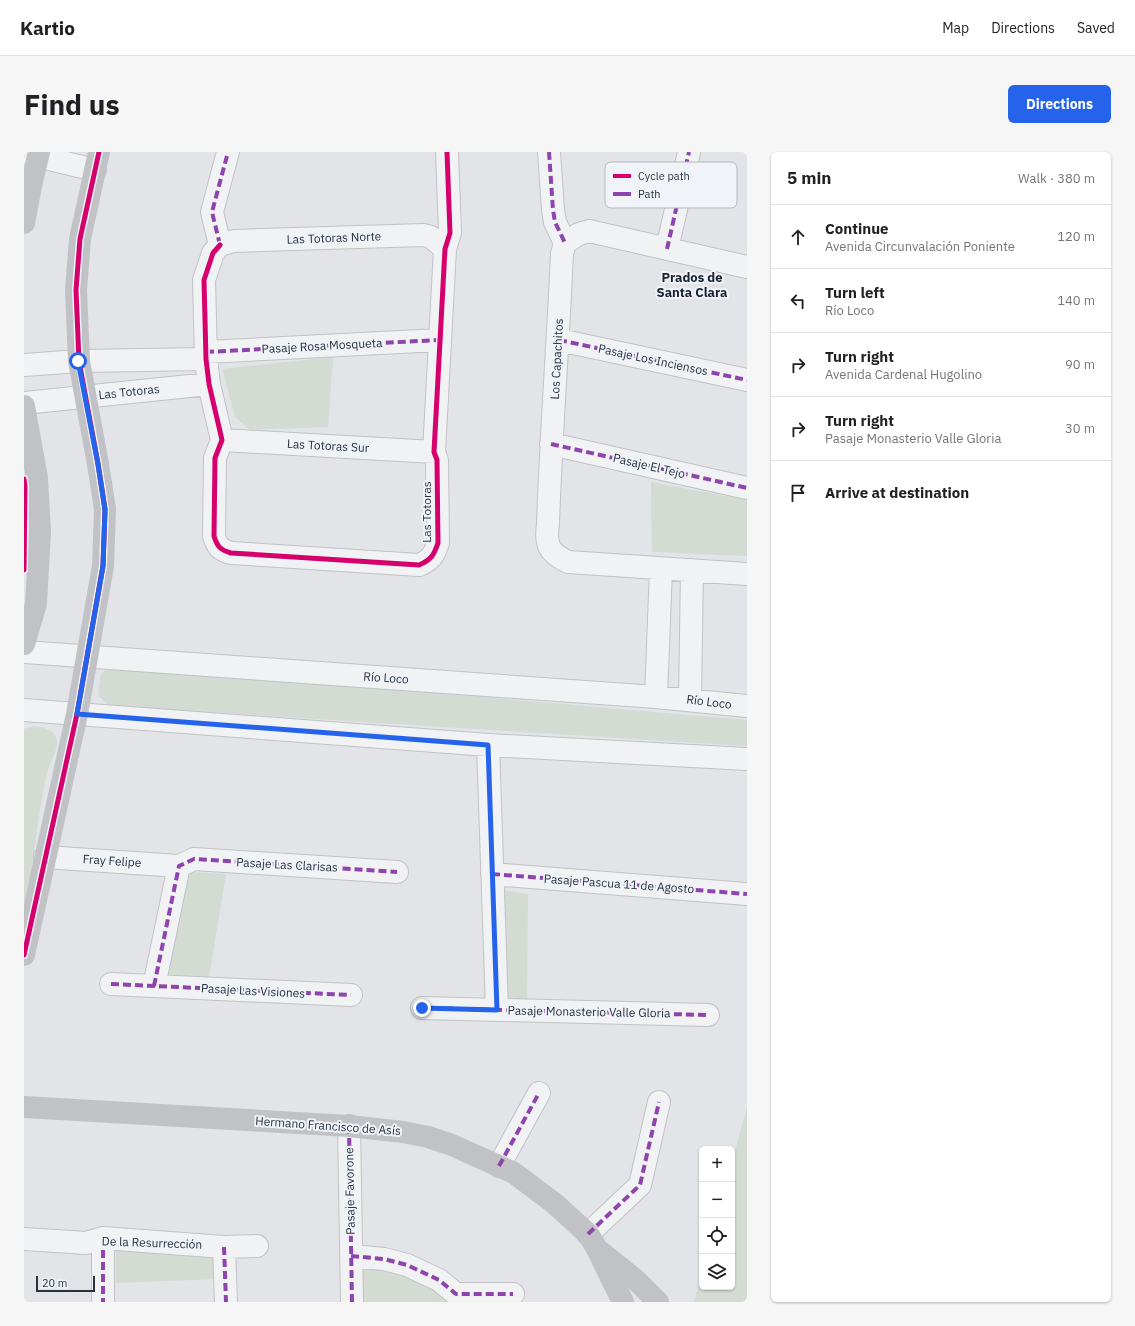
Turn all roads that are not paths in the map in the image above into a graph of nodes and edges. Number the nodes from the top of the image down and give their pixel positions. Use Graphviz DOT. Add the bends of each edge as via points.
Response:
graph roads {
  1 [pos="228,152"];
  2 [pos="447,152"];
  3 [pos="549,152"];
  4 [pos="689,152"];
  5 [pos="34,154"];
  6 [pos="97,161"];
  7 [pos="687,162"];
  8 [pos="676,208"];
  9 [pos="24,223"];
  10 [pos="565,243"];
  11 [pos="220,245"];
  12 [pos="445,249"];
  13 [pos="667,249"];
  14 [pos="747,267"];
  15 [pos="439,340"];
  16 [pos="559,340"];
  17 [pos="206,355"];
  18 [pos="78,361"];
  19 [pos="24,366"];
  20 [pos="747,380"];
  21 [pos="209,384"];
  22 [pos="86,396"];
  23 [pos="24,405"];
  24 [pos="222,440"];
  25 [pos="551,444"];
  26 [pos="434,452"];
  27 [pos="747,488"];
  28 [pos="661,569"];
  29 [pos="692,570"];
  30 [pos="747,574"];
  31 [pos="24,644"];
  32 [pos="24,652"];
  33 [pos="87,657"];
  34 [pos="656,697"];
  35 [pos="690,700"];
  36 [pos="747,706"];
  37 [pos="24,710"];
  38 [pos="77,714"];
  39 [pos="488,745"];
  40 [pos="747,759"];
  41 [pos="45,857"];
  42 [pos="179,866"];
  43 [pos="397,872"];
  44 [pos="492,874"];
  45 [pos="747,894"];
  46 [pos="24,955"];
  47 [pos="111,984"];
  48 [pos="154,986"];
  49 [pos="351,995"];
  50 [pos="422,1008"];
  51 [pos="497,1010"];
  52 [pos="708,1015"];
  53 [pos="539,1093"];
  54 [pos="659,1102"];
  55 [pos="24,1107"];
  56 [pos="349,1126"];
  57 [pos="499,1166"];
  58 [pos="104,1238"];
  59 [pos="24,1239"];
  60 [pos="592,1241"];
  61 [pos="257,1246"];
  62 [pos="224,1247"];
  63 [pos="351,1256"];
  64 [pos="513,1294"];
  65 [pos="104,1302"];
  66 [pos="226,1302"];
  67 [pos="352,1302"];
  68 [pos="623,1302"];
  69 [pos="658,1302"];
  1 -- 11 [label="street" via="212,212"];
  2 -- 12 [label="street, Las Totoras" via="450,233"];
  3 -- 10 [label="street" via="555,222"];
  4 -- 7 [label="street"];
  5 -- 6 [label="street"];
  5 -- 9 [label="street"];
  6 -- 18 [label="street" via="80,239 76,290"];
  8 -- 13 [label="street"];
  10 -- 13 [label="street" via="589,231"];
  10 -- 16 [label="street, Los Capachitos" via="562,254"];
  11 -- 12 [label="street, Las Totoras Norte" via="234,241 424,235 431,237"];
  11 -- 17 [label="street" via="213,253 204,280"];
  12 -- 15 [label="street, Las Totoras"];
  13 -- 14 [label="street"];
  15 -- 17 [label="street, Pasaje Rosa Mosqueta"];
  15 -- 26 [label="street, Las Totoras"];
  16 -- 20 [label="street, Pasaje Los Inciensos"];
  16 -- 25 [label="street, Los Capachitos"];
  17 -- 18 [label="street"];
  17 -- 21 [label="street"];
  18 -- 19 [label="street"];
  18 -- 22 [label="street"];
  21 -- 22 [label="street, Las Totoras"];
  21 -- 24 [label="street"];
  22 -- 23 [label="street, Las Totoras"];
  22 -- 33 [label="street" via="105,510 103,566"];
  23 -- 31 [label="street" via="37,478 40,532 36,604"];
  24 -- 26 [label="street, Las Totoras Sur"];
  24 -- 26 [label="street, Las Totoras" via="216,458 214,536 219,548 231,553 420,566 429,561 438,543"];
  25 -- 27 [label="street, Pasaje El Tejo"];
  25 -- 28 [label="street, Los Capachitos" via="546,535 548,545 556,556 568,562"];
  28 -- 29 [label="street, Los Capachitos"];
  28 -- 34 [label="street"];
  29 -- 30 [label="street, Los Capachitos"];
  29 -- 35 [label="street"];
  32 -- 33 [label="street, Río Loco"];
  33 -- 34 [label="street, Río Loco"];
  33 -- 38 [label="street"];
  34 -- 35 [label="street, Río Loco"];
  35 -- 36 [label="street, Río Loco"];
  37 -- 38 [label="street"];
  38 -- 39 [label="street"];
  38 -- 41 [label="street"];
  39 -- 40 [label="street"];
  39 -- 44 [label="street"];
  41 -- 42 [label="street, Fray Felipe"];
  41 -- 46 [label="street"];
  42 -- 43 [label="street, Pasaje Las Clarisas" via="194,859"];
  42 -- 48 [label="street"];
  44 -- 45 [label="street, Pasaje Pascua 11 de Agosto"];
  44 -- 51 [label="street"];
  47 -- 48 [label="street, Pasaje Las Visiones"];
  48 -- 49 [label="street, Pasaje Las Visiones"];
  50 -- 51 [label="street, Pasaje Monasterio Valle Gloria"];
  51 -- 52 [label="street, Pasaje Monasterio Valle Gloria"];
  53 -- 57 [label="street"];
  54 -- 60 [label="street" via="640,1185"];
  55 -- 56 [label="street, Hermano Francisco de Asís"];
  56 -- 57 [label="street, Hermano Francisco de Asís" via="428,1137"];
  56 -- 63 [label="street, Pasaje Favorone"];
  57 -- 60 [label="street, Hermano Francisco de Asís" via="528,1182 554,1203"];
  58 -- 59 [label="street, De la Resurrección" via="86,1244"];
  58 -- 62 [label="street, De la Resurrección"];
  58 -- 65 [label="street"];
  60 -- 68 [label="street, Hermano Francisco de Asís"];
  60 -- 69 [label="street, Hermano Francisco de Asís"];
  61 -- 62 [label="street, De la Resurrección"];
  62 -- 66 [label="street"];
  63 -- 64 [label="street" via="384,1259 407,1265 439,1280 456,1294"];
  63 -- 67 [label="street, Pasaje Favorone"];
}
